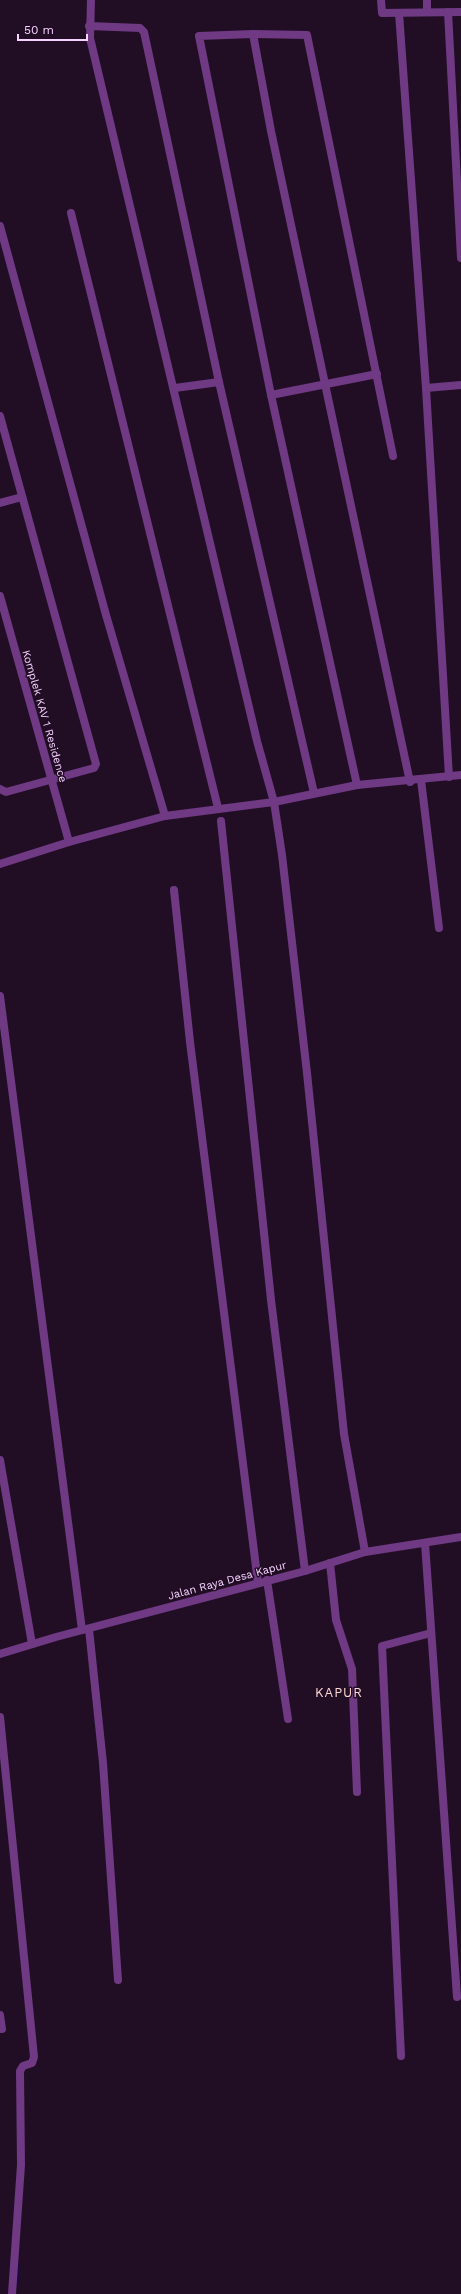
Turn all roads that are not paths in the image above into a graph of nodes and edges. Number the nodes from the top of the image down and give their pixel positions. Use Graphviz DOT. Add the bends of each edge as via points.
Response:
graph roads {
  1 [pos="91,0"];
  2 [pos="381,0"];
  3 [pos="427,0"];
  4 [pos="427,12"];
  5 [pos="448,12"];
  6 [pos="461,12"];
  7 [pos="398,13"];
  8 [pos="89,26"];
  9 [pos="253,34"];
  10 [pos="71,214"];
  11 [pos="0,226"];
  12 [pos="461,258"];
  13 [pos="377,374"];
  14 [pos="219,382"];
  15 [pos="326,384"];
  16 [pos="461,385"];
  17 [pos="175,388"];
  18 [pos="426,388"];
  19 [pos="271,395"];
  20 [pos="0,416"];
  21 [pos="393,456"];
  22 [pos="22,497"];
  23 [pos="0,503"];
  24 [pos="0,596"];
  25 [pos="461,775"];
  26 [pos="449,777"];
  27 [pos="51,779"];
  28 [pos="421,780"];
  29 [pos="410,782"];
  30 [pos="357,785"];
  31 [pos="0,789"];
  32 [pos="314,793"];
  33 [pos="274,802"];
  34 [pos="218,808"];
  35 [pos="165,816"];
  36 [pos="221,822"];
  37 [pos="69,842"];
  38 [pos="0,864"];
  39 [pos="174,890"];
  40 [pos="439,928"];
  41 [pos="0,996"];
  42 [pos="0,1460"];
  43 [pos="461,1537"];
  44 [pos="425,1543"];
  45 [pos="365,1552"];
  46 [pos="330,1563"];
  47 [pos="305,1571"];
  48 [pos="267,1580"];
  49 [pos="258,1583"];
  50 [pos="86,1629"];
  51 [pos="432,1633"];
  52 [pos="32,1644"];
  53 [pos="0,1654"];
  54 [pos="0,1717"];
  55 [pos="288,1719"];
  56 [pos="357,1792"];
  57 [pos="118,1980"];
  58 [pos="457,1997"];
  59 [pos="0,2015"];
  60 [pos="2,2029"];
  61 [pos="401,2056"];
  62 [pos="12,2294"];
  1 -- 8 [label="street"];
  2 -- 7 [label="street" via="382,13"];
  3 -- 4 [label="street"];
  4 -- 5 [label="street"];
  4 -- 7 [label="street"];
  5 -- 6 [label="street"];
  5 -- 12 [label="street"];
  7 -- 18 [label="street"];
  8 -- 14 [label="street" via="132,26 144,32"];
  8 -- 17 [label="street"];
  9 -- 13 [label="street" via="307,35"];
  9 -- 15 [label="street"];
  9 -- 19 [label="street" via="199,36"];
  10 -- 34 [label="street"];
  11 -- 35 [label="street" via="106,615"];
  13 -- 15 [label="street"];
  13 -- 21 [label="street"];
  14 -- 17 [label="street"];
  14 -- 32 [label="street"];
  15 -- 19 [label="street"];
  15 -- 29 [label="street"];
  16 -- 18 [label="street"];
  17 -- 33 [label="street" via="257,741"];
  18 -- 26 [label="street"];
  19 -- 30 [label="street"];
  20 -- 22 [label="street"];
  22 -- 23 [label="street"];
  22 -- 27 [label="street" via="96,764 94,768"];
  24 -- 27 [label="street, Komplek KAV 1 Residence"];
  25 -- 26 [label="street"];
  26 -- 28 [label="street"];
  27 -- 31 [label="street" via="6,792"];
  27 -- 37 [label="street, Komplek KAV 1 Residence"];
  28 -- 29 [label="street"];
  28 -- 40 [label="street"];
  29 -- 30 [label="street"];
  30 -- 32 [label="street"];
  32 -- 33 [label="street"];
  33 -- 34 [label="street"];
  33 -- 45 [label="street" via="307,1073 344,1434"];
  34 -- 35 [label="street"];
  35 -- 37 [label="street"];
  36 -- 47 [label="street" via="271,1300"];
  37 -- 38 [label="street"];
  39 -- 49 [label="street" via="191,1050"];
  41 -- 50 [label="street"];
  42 -- 52 [label="street"];
  43 -- 44 [label="street, Jalan Raya Desa Kapur"];
  44 -- 45 [label="street, Jalan Raya Desa Kapur"];
  44 -- 51 [label="street"];
  45 -- 46 [label="street, Jalan Raya Desa Kapur"];
  46 -- 47 [label="street, Jalan Raya Desa Kapur"];
  46 -- 56 [label="street" via="336,1620 352,1669"];
  47 -- 48 [label="street, Jalan Raya Desa Kapur"];
  48 -- 49 [label="street, Jalan Raya Desa Kapur"];
  48 -- 55 [label="street"];
  49 -- 50 [label="street, Jalan Raya Desa Kapur"];
  50 -- 52 [label="street, Jalan Raya Desa Kapur"];
  50 -- 57 [label="street" via="103,1763"];
  51 -- 58 [label="street"];
  51 -- 61 [label="street" via="382,1646"];
  52 -- 53 [label="street, Jalan Raya Desa Kapur"];
  54 -- 62 [label="street" via="34,2057 32,2064 23,2066 20,2071 20,2164"];
  59 -- 60 [label="street"];
}
